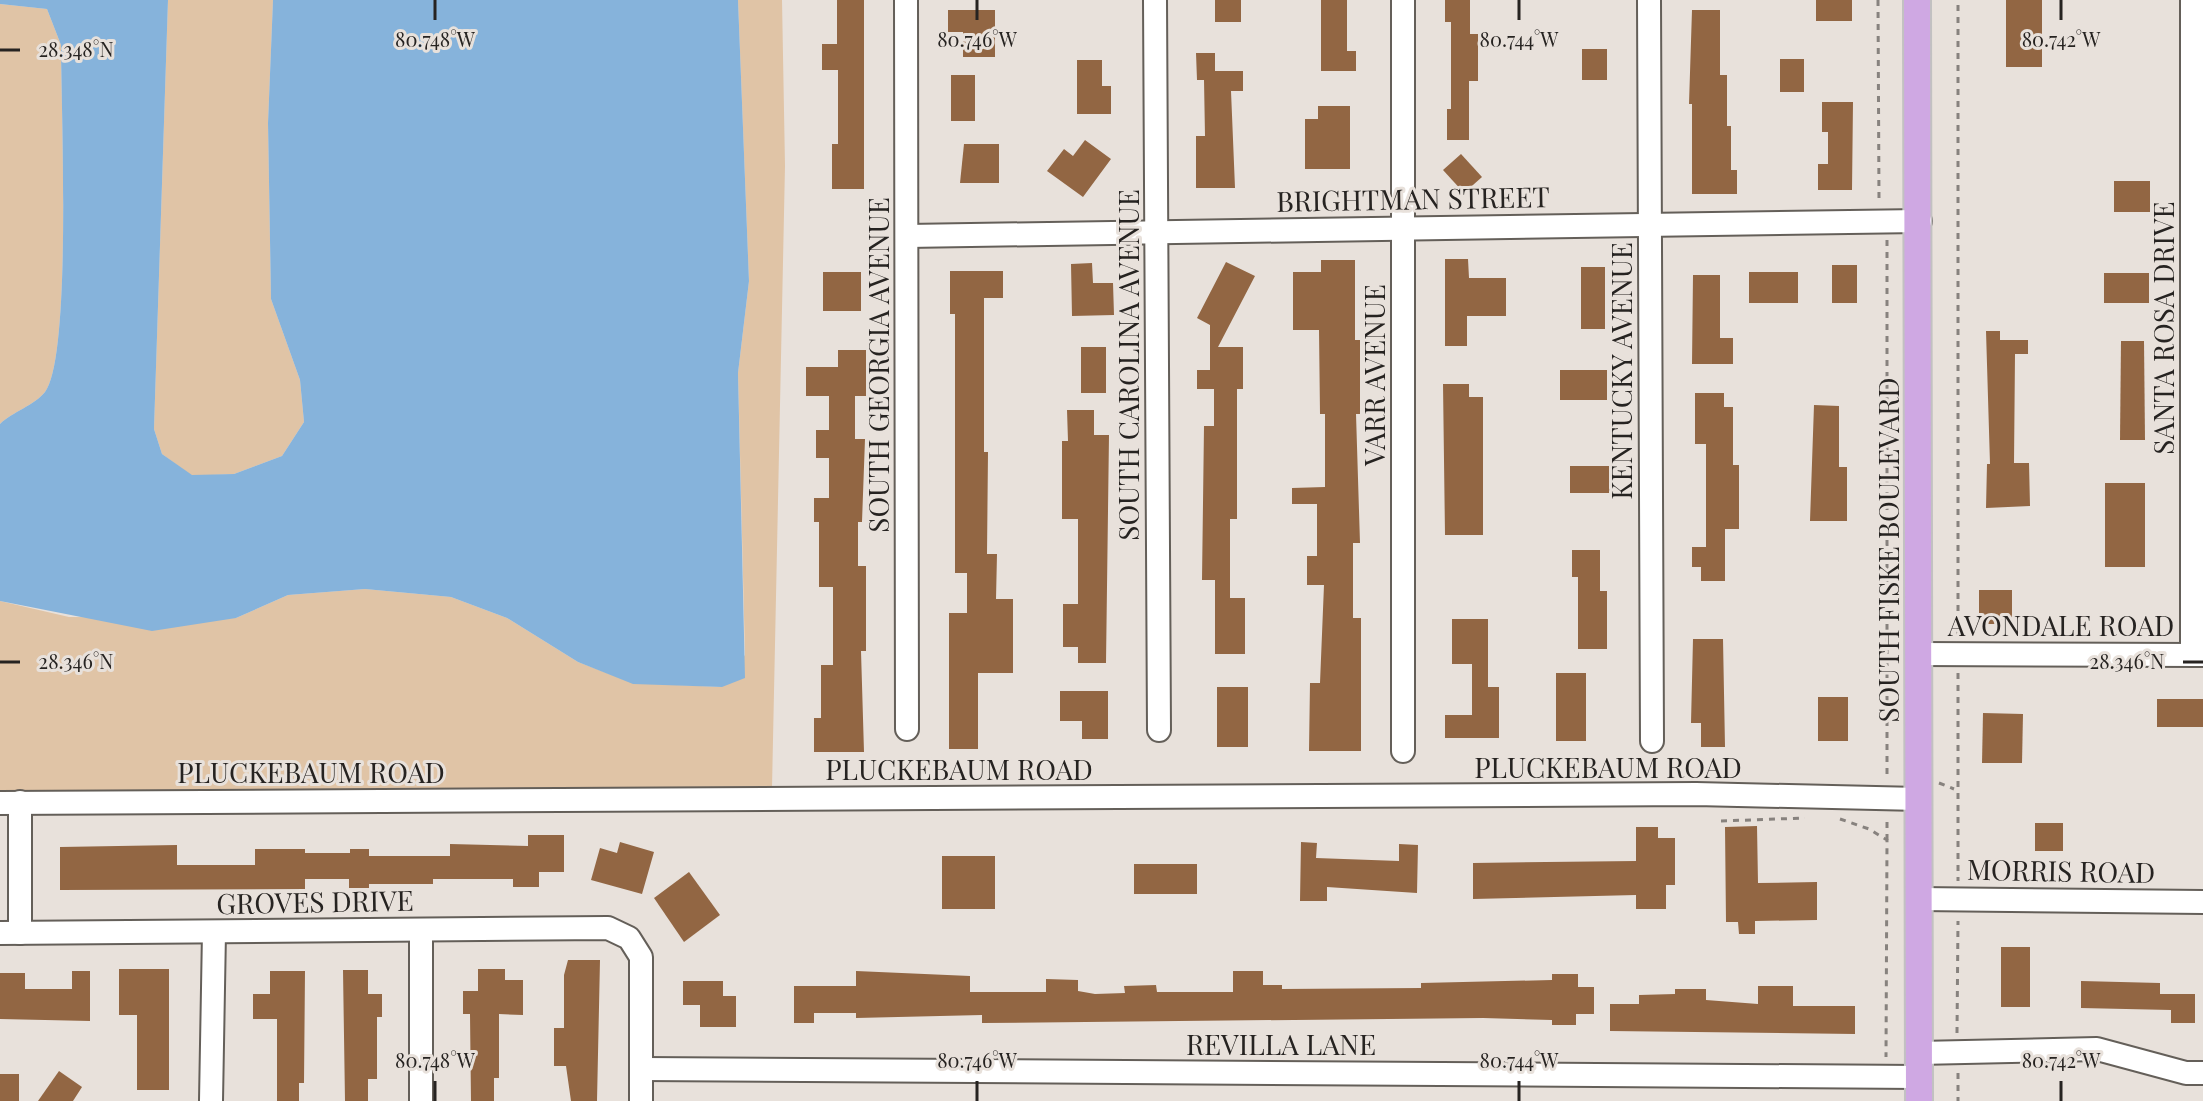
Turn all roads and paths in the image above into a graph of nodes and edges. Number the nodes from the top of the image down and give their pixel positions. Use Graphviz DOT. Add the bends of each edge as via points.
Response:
graph roads {
  1 [pos="906,0"];
  2 [pos="1155,0"];
  3 [pos="1403,0"];
  4 [pos="1649,0"];
  5 [pos="1878,0"];
  6 [pos="1917,0"];
  7 [pos="1958,0"];
  8 [pos="2192,0"];
  9 [pos="1920,221"];
  10 [pos="1883,222"];
  11 [pos="1649,226"];
  12 [pos="1403,229"];
  13 [pos="1155,231"];
  14 [pos="907,236"];
  15 [pos="2198,408"];
  16 [pos="1958,638"];
  17 [pos="1919,654"];
  18 [pos="2198,655"];
  19 [pos="1958,671"];
  20 [pos="907,729"];
  21 [pos="1159,730"];
  22 [pos="1652,741"];
  23 [pos="1403,751"];
  24 [pos="1887,798"];
  25 [pos="1919,799"];
  26 [pos="10,802"];
  27 [pos="1835,817"];
  28 [pos="1808,818"];
  29 [pos="1721,821"];
  30 [pos="1887,840"];
  31 [pos="1919,899"];
  32 [pos="1958,899"];
  33 [pos="2203,902"];
  34 [pos="421,930"];
  35 [pos="214,932"];
  36 [pos="10,933"];
  37 [pos="1958,1052"];
  38 [pos="642,1069"];
  39 [pos="2203,1073"];
  40 [pos="1886,1076"];
  41 [pos="1919,1077"];
  42 [pos="211,1101"];
  43 [pos="421,1101"];
  44 [pos="641,1101"];
  45 [pos="1958,1101"];
  1 -- 14 [label="street, SOUTH GEORGIA AVENUE"];
  2 -- 13 [label="street, SOUTH CAROLINA AVENUE"];
  3 -- 12 [label="street, VARR AVENUE"];
  4 -- 11 [label="street, KENTUCKY AVENUE"];
  5 -- 10 [label="path"];
  6 -- 9 [label="main road, SOUTH FISKE BOULEVARD"];
  7 -- 16 [label="path"];
  8 -- 15 [label="street, SANTA ROSA DRIVE"];
  9 -- 10 [label="street, BRIGHTMAN STREET"];
  9 -- 17 [label="main road, SOUTH FISKE BOULEVARD"];
  10 -- 11 [label="street, BRIGHTMAN STREET"];
  10 -- 24 [label="path" via="1888,358"];
  11 -- 12 [label="street, BRIGHTMAN STREET"];
  11 -- 22 [label="street, KENTUCKY AVENUE"];
  12 -- 13 [label="street, BRIGHTMAN STREET"];
  12 -- 23 [label="street, VARR AVENUE"];
  13 -- 14 [label="street, BRIGHTMAN STREET"];
  13 -- 21 [label="street, SOUTH CAROLINA AVENUE"];
  14 -- 20 [label="street, SOUTH GEORGIA AVENUE"];
  15 -- 18 [label="street, SANTA ROSA DRIVE"];
  17 -- 18 [label="street, AVONDALE ROAD"];
  17 -- 25 [label="main road, SOUTH FISKE BOULEVARD"];
  19 -- 32 [label="path"];
  24 -- 25 [label="street, PLUCKEBAUM ROAD"];
  24 -- 26 [label="street, PLUCKEBAUM ROAD" via="1680,794"];
  24 -- 30 [label="path"];
  25 -- 31 [label="main road, SOUTH FISKE BOULEVARD"];
  26 -- 36 [label="street"];
  27 -- 30 [label="path"];
  28 -- 29 [label="path"];
  30 -- 40 [label="path"];
  31 -- 32 [label="street, MORRIS ROAD"];
  31 -- 41 [label="main road, SOUTH FISKE BOULEVARD"];
  32 -- 33 [label="street, MORRIS ROAD"];
  32 -- 37 [label="path"];
  34 -- 35 [label="street, GROVES DRIVE"];
  34 -- 38 [label="street, GROVES DRIVE" via="608,928 629,938 641,957"];
  34 -- 43 [label="street"];
  35 -- 36 [label="street, GROVES DRIVE"];
  35 -- 42 [label="street"];
  37 -- 39 [label="street, REVILLA LANE" via="2097,1049"];
  37 -- 41 [label="street, REVILLA LANE"];
  37 -- 45 [label="path"];
  38 -- 40 [label="street, REVILLA LANE"];
  38 -- 44 [label="street"];
  40 -- 41 [label="street, REVILLA LANE"];
}
